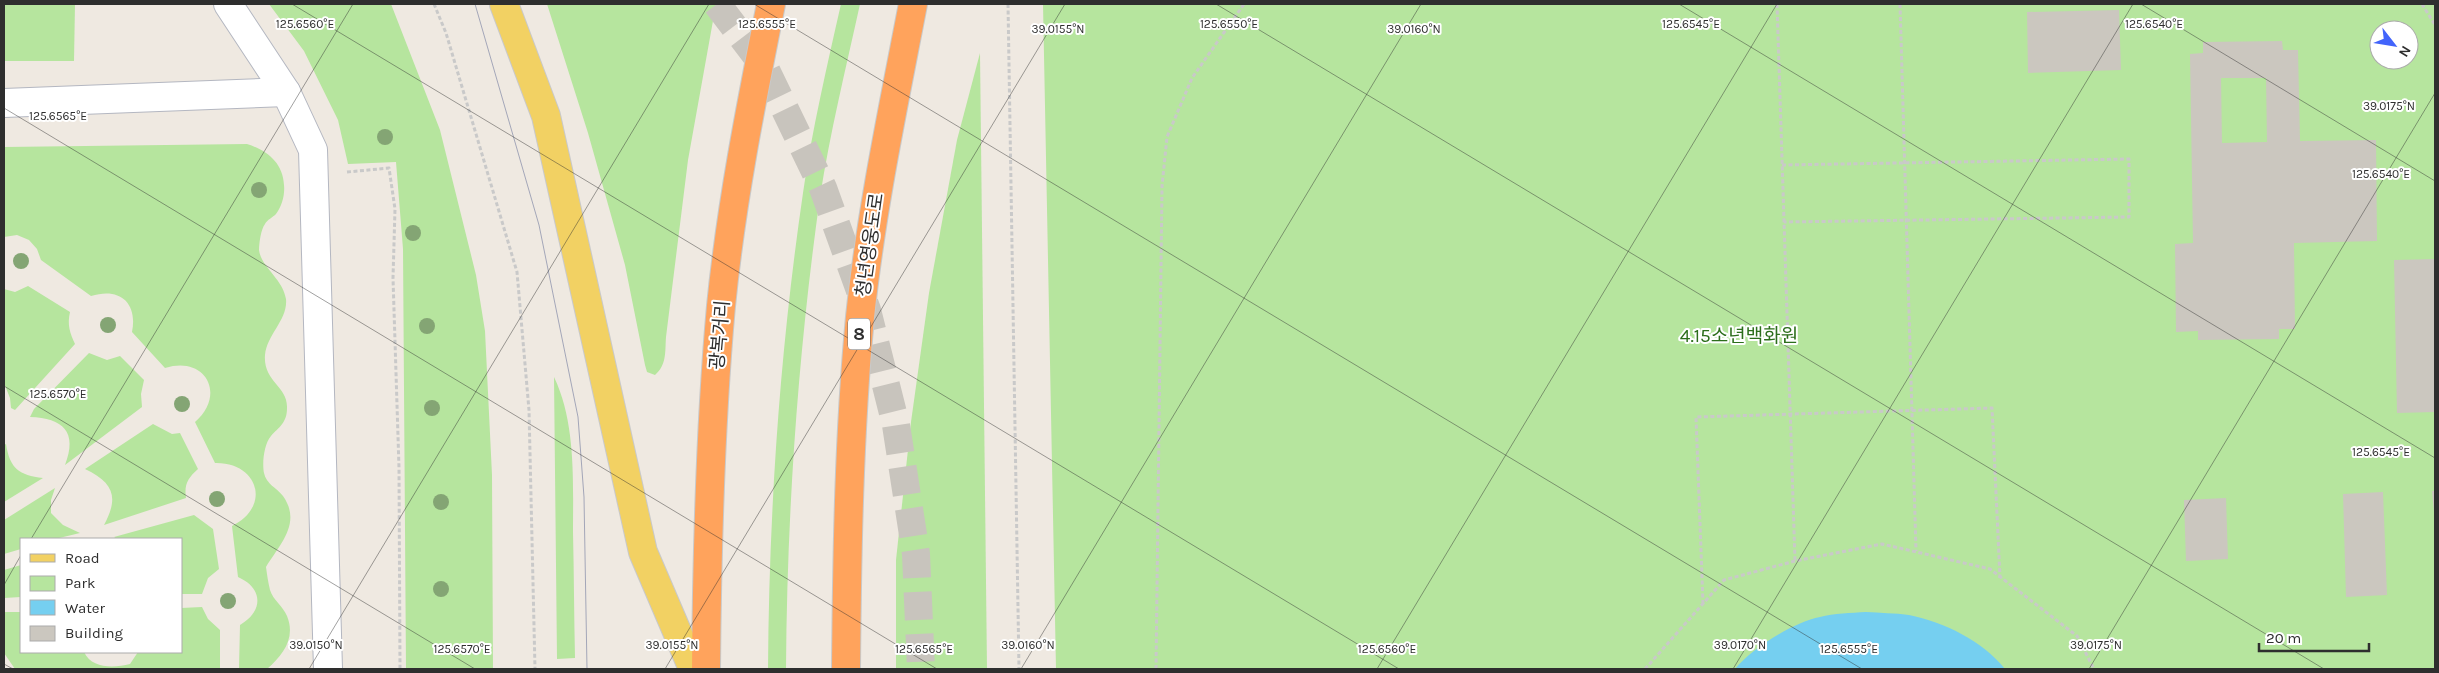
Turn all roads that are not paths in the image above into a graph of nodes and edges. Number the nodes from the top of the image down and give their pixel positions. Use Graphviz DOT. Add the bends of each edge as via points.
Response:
graph roads {
  1 [pos="228,4"];
  2 [pos="504,4"];
  3 [pos="770,4"];
  4 [pos="914,4"];
  5 [pos="286,92"];
  6 [pos="4,103"];
  7 [pos="328,669"];
  8 [pos="692,669"];
  9 [pos="706,669"];
  10 [pos="846,669"];
  1 -- 5 [label="lane"];
  2 -- 8 [label="main road" via="546,116 643,552"];
  3 -- 9 [label="highway, 광복거리" via="745,131 721,305 708,502"];
  4 -- 10 [label="highway, 청년영웅도로 / 8" via="883,155 860,317 847,507"];
  5 -- 6 [label="lane"];
  5 -- 7 [label="lane" via="313,150"];
}
